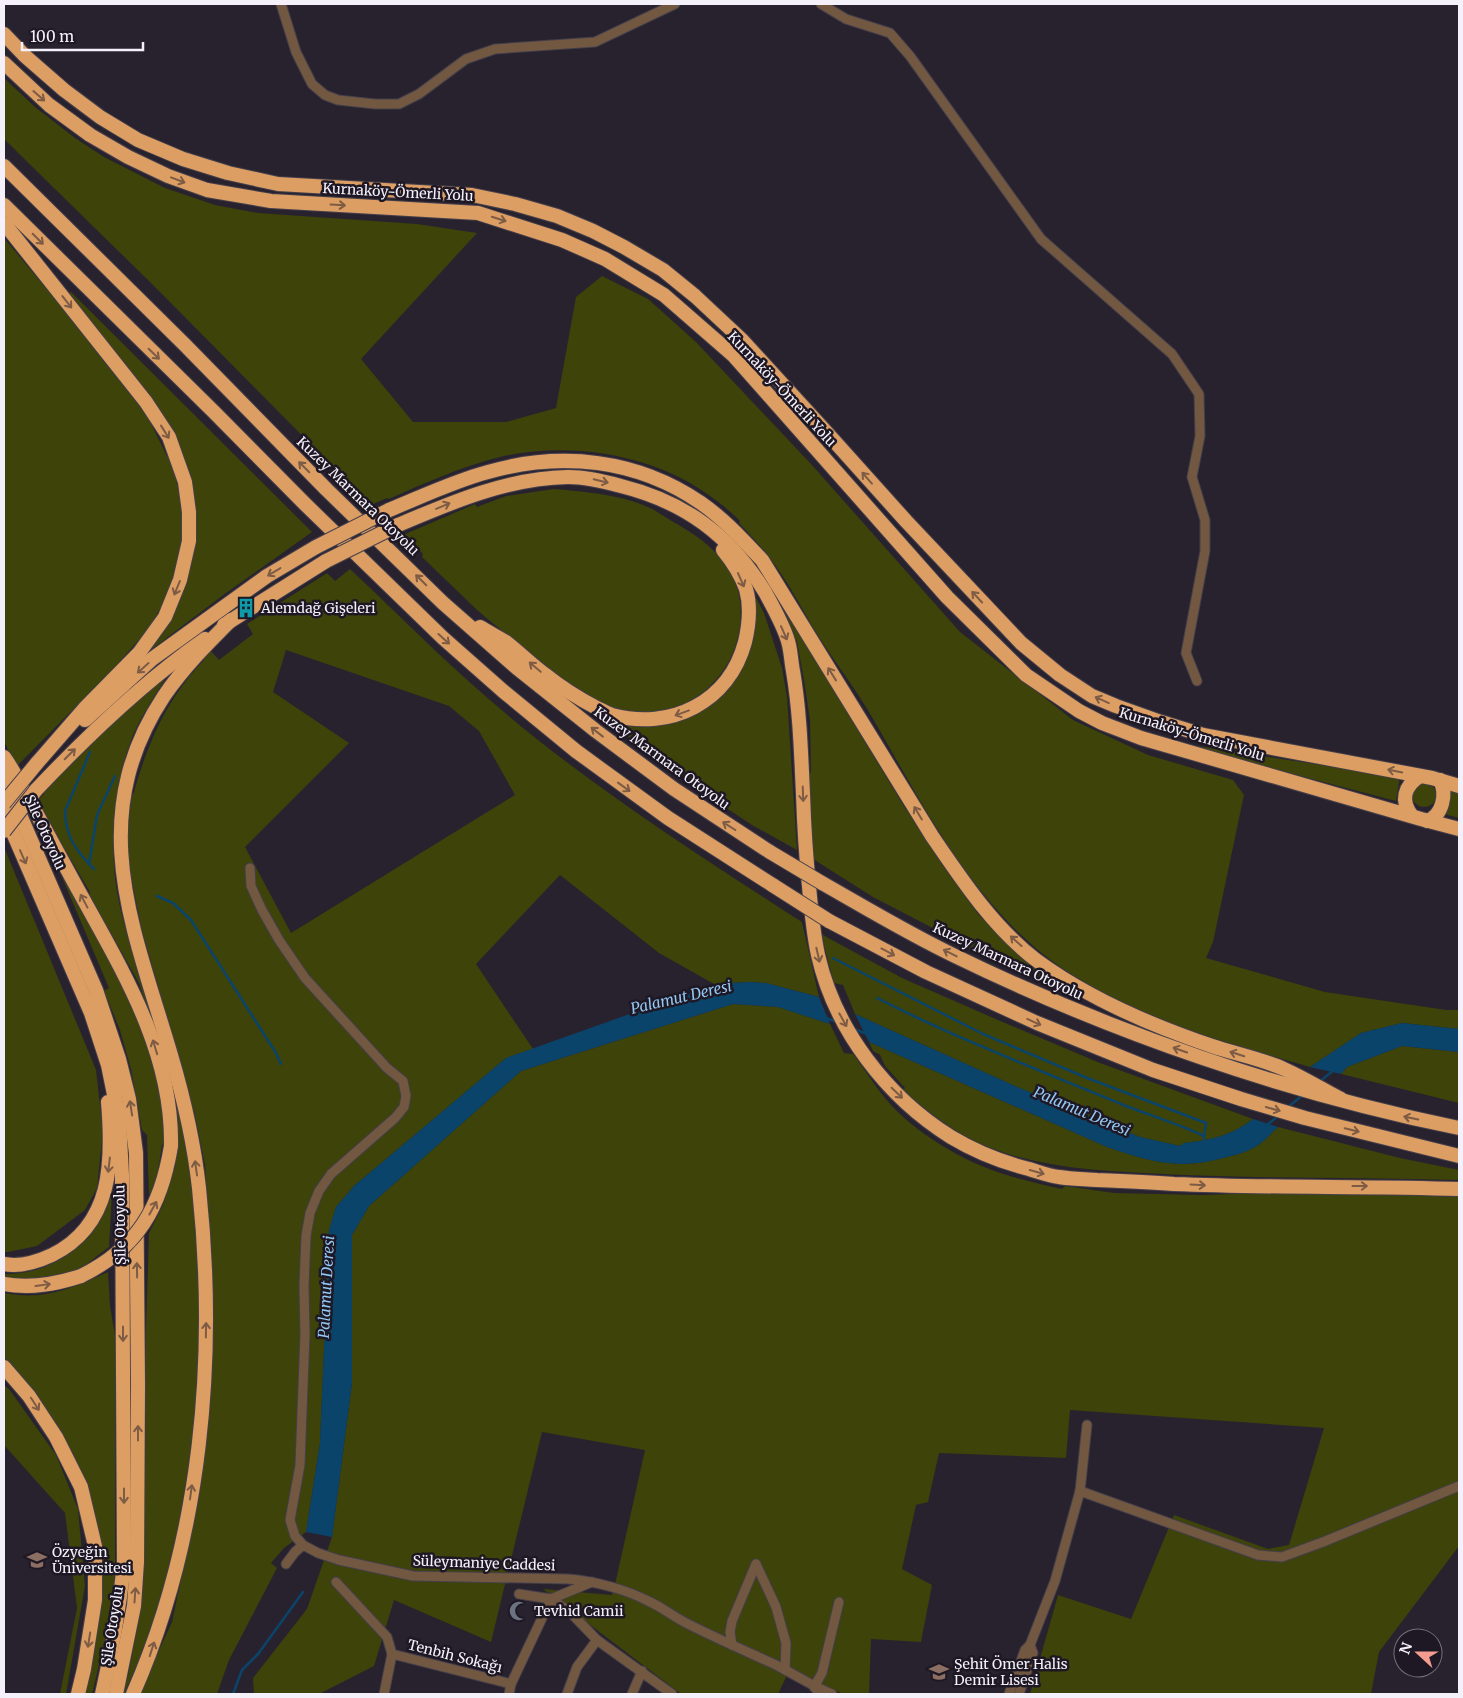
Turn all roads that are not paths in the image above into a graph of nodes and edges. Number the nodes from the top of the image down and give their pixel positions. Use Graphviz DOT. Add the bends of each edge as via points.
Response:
graph roads {
  1 [pos="281,4"];
  2 [pos="675,4"];
  3 [pos="820,4"];
  4 [pos="4,34"];
  5 [pos="4,63"];
  6 [pos="4,166"];
  7 [pos="4,205"];
  8 [pos="4,223"];
  9 [pos="691,514"];
  10 [pos="443,603"];
  11 [pos="231,620"];
  12 [pos="1197,681"];
  13 [pos="4,757"];
  14 [pos="37,764"];
  15 [pos="1420,776"];
  16 [pos="4,778"];
  17 [pos="1440,780"];
  18 [pos="1459,786"];
  19 [pos="4,803"];
  20 [pos="4,812"];
  21 [pos="1412,816"];
  22 [pos="1427,821"];
  23 [pos="1459,829"];
  24 [pos="4,831"];
  25 [pos="250,868"];
  26 [pos="91,1013"];
  27 [pos="1341,1099"];
  28 [pos="1459,1128"];
  29 [pos="1459,1156"];
  30 [pos="1459,1188"];
  31 [pos="4,1264"];
  32 [pos="4,1284"];
  33 [pos="4,1366"];
  34 [pos="1088,1425"];
  35 [pos="1459,1486"];
  36 [pos="1080,1491"];
  37 [pos="303,1545"];
  38 [pos="286,1564"];
  39 [pos="336,1582"];
  40 [pos="592,1582"];
  41 [pos="519,1594"];
  42 [pos="552,1599"];
  43 [pos="839,1602"];
  44 [pos="597,1640"];
  45 [pos="732,1645"];
  46 [pos="1030,1645"];
  47 [pos="392,1654"];
  48 [pos="785,1670"];
  49 [pos="642,1671"];
  50 [pos="511,1684"];
  51 [pos="814,1686"];
  52 [pos="78,1694"];
  53 [pos="102,1694"];
  54 [pos="116,1694"];
  55 [pos="133,1694"];
  56 [pos="384,1694"];
  57 [pos="509,1694"];
  58 [pos="567,1694"];
  59 [pos="632,1694"];
  60 [pos="672,1694"];
  61 [pos="821,1694"];
  62 [pos="832,1694"];
  63 [pos="1009,1694"];
  64 [pos="1019,1694"];
  1 -- 2 [label="street" via="296,52 312,84 325,95 338,100 375,104 399,104 419,94 466,60 495,49 595,42"];
  3 -- 12 [label="street" via="846,19 890,33 1041,238 1172,354 1200,394 1200,436 1192,477 1205,520 1205,551 1186,653"];
  15 -- 4 [label="highway, Kurnaköy-Ömerli Yolu, one-way" via="1195,732 1092,696 1060,675 1021,643 906,522 741,339 663,270 624,247 557,216 472,195 278,184 183,159 138,140 100,117 64,90"];
  5 -- 21 [label="highway, Kurnaköy-Ömerli Yolu, one-way" via="49,105 90,135 168,176 207,190 271,201 478,212 562,240 605,259 664,295 734,356 947,597 1026,675 1058,698 1102,723 1141,738"];
  10 -- 6 [label="highway, Kuzey Marmara Otoyolu, one-way"];
  7 -- 29 [label="highway, one-way, bridge" via="443,638 584,757 668,818 829,920 926,972 1038,1023 1153,1070 1241,1099"];
  8 -- 14 [label="highway, one-way" via="146,402 169,437 185,482 189,512 189,541 180,580 165,617 139,653 84,709"];
  9 -- 10 [label="highway, one-way" via="721,546 739,574 746,590 749,619 743,651 728,679 708,698 675,716 627,718 581,700 506,642"];
  11 -- 9 [label="highway, one-way, bridge" via="326,561 398,525 494,488 568,477 595,479 635,489"];
  9 -- 30 [label="highway, one-way" via="735,550 758,581 788,641 802,747 805,842 813,931 825,982 864,1057 914,1110 949,1136 978,1152 1056,1177 1231,1186"];
  27 -- 10 [label="highway, Kuzey Marmara Otoyolu, one-way, bridge" via="1276,1082 1183,1051 1094,1018 954,956 770,852 674,789 517,668"];
  24 -- 11 [label="highway, one-way, bridge" via="69,755 139,690"];
  55 -- 11 [label="highway, one-way" via="165,1607 189,1510 200,1433 206,1309 194,1148 176,1072 126,898 120,844 122,812 126,783 137,748 156,709 182,671"];
  32 -- 13 [label="highway, one-way, bridge" via="27,1287 63,1282 95,1270 108,1260 139,1230 157,1200 166,1172 171,1133 163,1076 154,1041 143,1016"];
  14 -- 19 [label="highway, bridge"];
  27 -- 14 [label="highway, one-way, bridge" via="1283,1069 1142,1020 1086,992 1036,959 1000,927 962,880 762,560 727,523 701,503 628,468 580,460 527,463 487,472 389,510 267,576 152,659"];
  15 -- 17 [label="highway, Kurnaköy-Ömerli Yolu"];
  15 -- 21 [label="highway" via="1408,787 1405,795 1406,808"];
  54 -- 16 [label="highway, Şile Otoyolu, one-way" via="134,1606 137,1562 134,1128 119,1059 96,990"];
  17 -- 18 [label="highway, Kurnaköy-Ömerli Yolu"];
  17 -- 22 [label="highway" via="1443,790 1441,807"];
  20 -- 26 [label="highway, Şile Otoyolu, one-way"];
  21 -- 22 [label="highway, Kurnaköy-Ömerli Yolu"];
  22 -- 23 [label="highway, Kurnaköy-Ömerli Yolu"];
  25 -- 37 [label="street" via="251,886 279,940 310,984 387,1068 403,1081 406,1096 404,1107 395,1118 331,1174 310,1213 306,1236 300,1465 290,1520 295,1536"];
  26 -- 31 [label="highway, one-way" via="107,1092 111,1136 106,1190 94,1218 61,1250 24,1265"];
  26 -- 53 [label="highway, Şile Otoyolu, one-way" via="108,1065 119,1119 122,1175 124,1565 118,1619"];
  28 -- 27 [label="highway, Kuzey Marmara Otoyolu, one-way"];
  33 -- 52 [label="highway, one-way" via="56,1437 81,1487 95,1546 95,1600"];
  34 -- 36 [label="street"];
  35 -- 36 [label="street" via="1282,1556 1258,1555"];
  36 -- 46 [label="street" via="1054,1581"];
  37 -- 38 [label="street"];
  37 -- 40 [label="street, Süleymaniye Caddesi" via="338,1560 413,1576"];
  39 -- 47 [label="street" via="387,1637"];
  40 -- 42 [label="street"];
  40 -- 45 [label="street, Süleymaniye Caddesi" via="648,1600"];
  41 -- 42 [label="street"];
  42 -- 44 [label="street" via="569,1611"];
  42 -- 50 [label="street"];
  43 -- 51 [label="street" via="822,1673"];
  44 -- 49 [label="street"];
  44 -- 58 [label="street" via="577,1668"];
  45 -- 48 [label="street, Süleymaniye Caddesi"];
  45 -- 48 [label="street" via="732,1621 756,1564 776,1607 786,1643"];
  46 -- 63 [label="street" via="1025,1650"];
  46 -- 64 [label="street" via="1033,1653"];
  47 -- 50 [label="street, Tenbih Sokağı"];
  47 -- 56 [label="street"];
  48 -- 51 [label="street, Süleymaniye Caddesi"];
  49 -- 59 [label="street"];
  49 -- 60 [label="street"];
  50 -- 57 [label="street"];
  51 -- 61 [label="street"];
  51 -- 62 [label="street, Süleymaniye Caddesi"];
}
